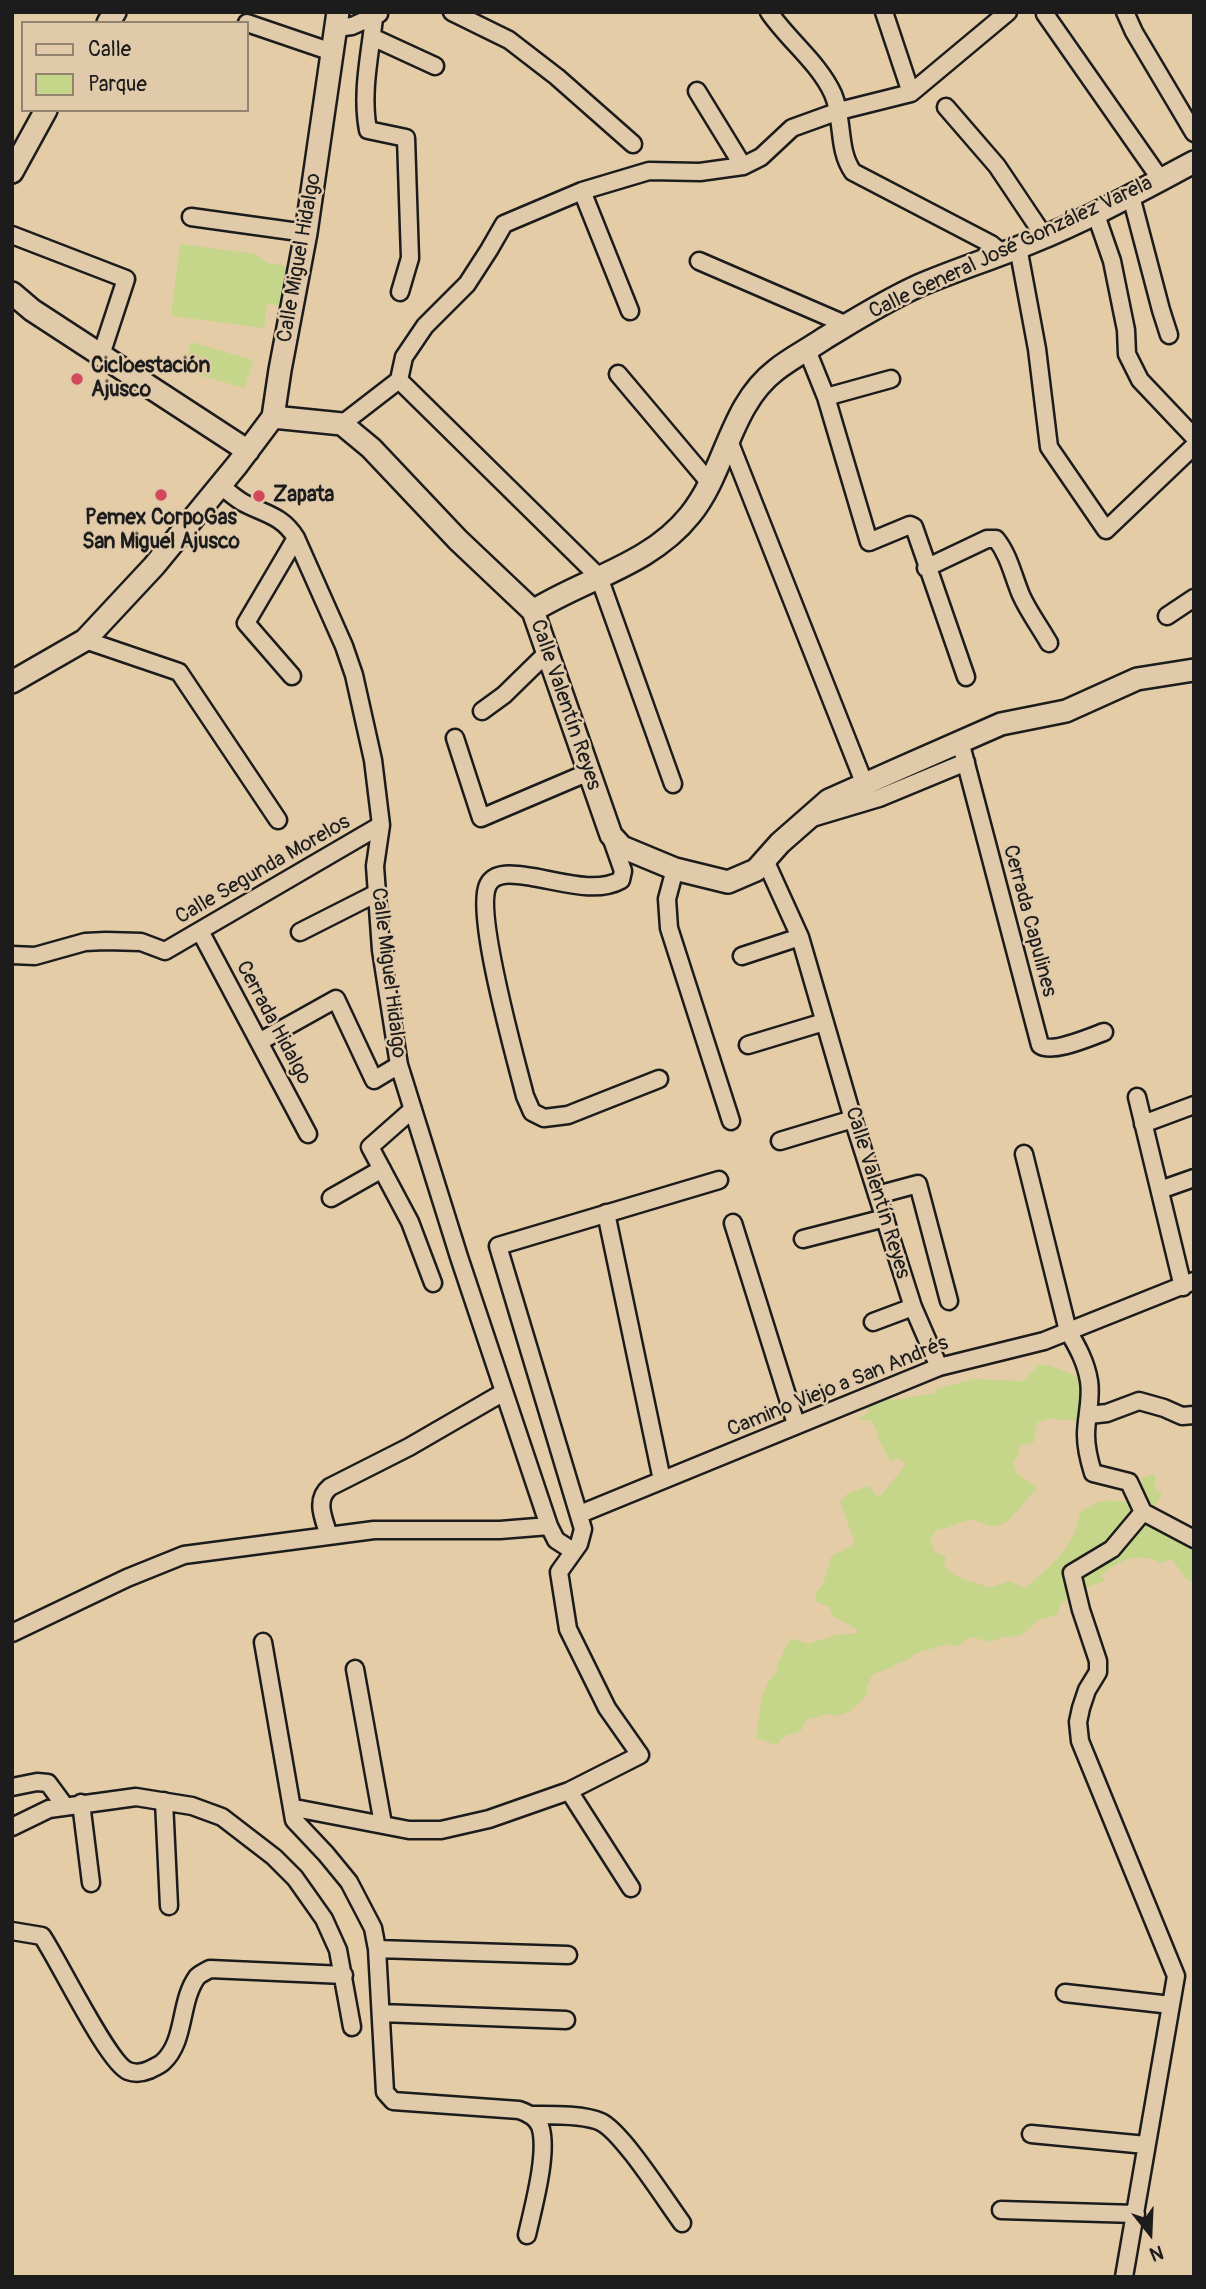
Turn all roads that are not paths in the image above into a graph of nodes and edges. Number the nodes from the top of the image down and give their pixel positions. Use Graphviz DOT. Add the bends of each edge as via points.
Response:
graph roads {
  1 [pos="452,12"];
  2 [pos="769,12"];
  3 [pos="884,12"];
  4 [pos="1008,12"];
  5 [pos="1125,12"];
  6 [pos="1045,14"];
  7 [pos="377,15"];
  8 [pos="337,20"];
  9 [pos="248,23"];
  10 [pos="372,37"];
  11 [pos="332,52"];
  12 [pos="435,66"];
  13 [pos="698,91"];
  14 [pos="911,93"];
  15 [pos="946,107"];
  16 [pos="839,111"];
  17 [pos="45,112"];
  18 [pos="1194,133"];
  19 [pos="633,144"];
  20 [pos="1194,162"];
  21 [pos="743,166"];
  22 [pos="12,172"];
  23 [pos="1161,180"];
  24 [pos="582,191"];
  25 [pos="1130,196"];
  26 [pos="1095,212"];
  27 [pos="191,216"];
  28 [pos="306,233"];
  29 [pos="12,235"];
  30 [pos="1044,236"];
  31 [pos="1010,251"];
  32 [pos="699,261"];
  33 [pos="400,292"];
  34 [pos="12,293"];
  35 [pos="630,311"];
  36 [pos="847,325"];
  37 [pos="1169,335"];
  38 [pos="807,350"];
  39 [pos="101,355"];
  40 [pos="618,374"];
  41 [pos="891,379"];
  42 [pos="399,380"];
  43 [pos="826,397"];
  44 [pos="274,417"];
  45 [pos="342,424"];
  46 [pos="1194,437"];
  47 [pos="728,438"];
  48 [pos="1194,446"];
  49 [pos="248,450"];
  50 [pos="709,482"];
  51 [pos="220,485"];
  52 [pos="296,538"];
  53 [pos="926,568"];
  54 [pos="599,577"];
  55 [pos="1194,598"];
  56 [pos="533,611"];
  57 [pos="1167,616"];
  58 [pos="85,640"];
  59 [pos="1049,643"];
  60 [pos="549,651"];
  61 [pos="1194,670"];
  62 [pos="292,676"];
  63 [pos="966,677"];
  64 [pos="12,682"];
  65 [pos="482,711"];
  66 [pos="455,738"];
  67 [pos="963,752"];
  68 [pos="589,772"];
  69 [pos="673,784"];
  70 [pos="865,785"];
  71 [pos="278,820"];
  72 [pos="803,822"];
  73 [pos="381,825"];
  74 [pos="611,835"];
  75 [pos="765,860"];
  76 [pos="675,869"];
  77 [pos="377,892"];
  78 [pos="200,931"];
  79 [pos="300,932"];
  80 [pos="800,937"];
  81 [pos="12,955"];
  82 [pos="742,956"];
  83 [pos="824,1022"];
  84 [pos="1104,1032"];
  85 [pos="259,1042"];
  86 [pos="748,1045"];
  87 [pos="399,1065"];
  88 [pos="659,1079"];
  89 [pos="1137,1097"];
  90 [pos="1194,1105"];
  91 [pos="413,1110"];
  92 [pos="853,1119"];
  93 [pos="731,1121"];
  94 [pos="1143,1124"];
  95 [pos="308,1135"];
  96 [pos="780,1141"];
  97 [pos="1024,1154"];
  98 [pos="382,1169"];
  99 [pos="1194,1178"];
  100 [pos="719,1180"];
  101 [pos="1160,1190"];
  102 [pos="877,1195"];
  103 [pos="331,1198"];
  104 [pos="606,1213"];
  105 [pos="885,1218"];
  106 [pos="733,1223"];
  107 [pos="803,1239"];
  108 [pos="433,1283"];
  109 [pos="1189,1284"];
  110 [pos="948,1301"];
  111 [pos="913,1307"];
  112 [pos="873,1322"];
  113 [pos="1068,1331"];
  114 [pos="939,1367"];
  115 [pos="504,1392"];
  116 [pos="1089,1415"];
  117 [pos="1194,1415"];
  118 [pos="796,1424"];
  119 [pos="662,1480"];
  120 [pos="1143,1512"];
  121 [pos="580,1514"];
  122 [pos="549,1526"];
  123 [pos="329,1536"];
  124 [pos="1194,1539"];
  125 [pos="573,1551"];
  126 [pos="12,1633"];
  127 [pos="263,1642"];
  128 [pos="355,1669"];
  129 [pos="12,1787"];
  130 [pos="569,1791"];
  131 [pos="164,1801"];
  132 [pos="73,1805"];
  133 [pos="293,1811"];
  134 [pos="383,1824"];
  135 [pos="12,1827"];
  136 [pos="91,1883"];
  137 [pos="631,1888"];
  138 [pos="169,1906"];
  139 [pos="12,1931"];
  140 [pos="377,1949"];
  141 [pos="568,1955"];
  142 [pos="344,1975"];
  143 [pos="1065,1993"];
  144 [pos="1171,2006"];
  145 [pos="381,2013"];
  146 [pos="566,2020"];
  147 [pos="352,2027"];
  148 [pos="532,2115"];
  149 [pos="1031,2134"];
  150 [pos="1146,2145"];
  151 [pos="1001,2210"];
  152 [pos="1136,2214"];
  153 [pos="682,2222"];
  154 [pos="527,2235"];
  155 [pos="1124,2277"];
  1 -- 19 [label="street" via="509,40"];
  2 -- 16 [label="street" via="823,76"];
  3 -- 14 [label="street"];
  4 -- 14 [label="street"];
  5 -- 18 [label="street"];
  6 -- 23 [label="street"];
  7 -- 8 [label="street" via="352,26"];
  7 -- 10 [label="street"];
  8 -- 11 [label="street, Calle Miguel Hidalgo"];
  9 -- 11 [label="street"];
  10 -- 12 [label="street"];
  10 -- 33 [label="street" via="365,96 368,130 407,138 410,258"];
  11 -- 28 [label="street, Calle Miguel Hidalgo"];
  13 -- 21 [label="street"];
  14 -- 16 [label="street"];
  15 -- 30 [label="street" via="997,166"];
  16 -- 21 [label="street" via="792,128 761,157"];
  16 -- 31 [label="street" via="844,154 853,172"];
  17 -- 22 [label="street"];
  20 -- 23 [label="street, Calle General José González Varela"];
  21 -- 24 [label="street" via="700,172 649,171"];
  23 -- 25 [label="street, Calle General José González Varela"];
  24 -- 35 [label="street"];
  24 -- 42 [label="street" via="503,223 467,285 425,326 404,357"];
  25 -- 26 [label="street, Calle General José González Varela"];
  25 -- 37 [label="street"];
  26 -- 30 [label="street, Calle General José González Varela"];
  26 -- 46 [label="street" via="1112,261 1127,354 1140,380"];
  27 -- 28 [label="street"];
  28 -- 44 [label="street, Calle Miguel Hidalgo"];
  29 -- 39 [label="street" via="126,279"];
  30 -- 31 [label="street, Calle General José González Varela"];
  31 -- 36 [label="street, Calle General José González Varela" via="918,286"];
  31 -- 48 [label="street" via="1037,349 1049,447 1106,530"];
  32 -- 36 [label="street"];
  34 -- 39 [label="street"];
  36 -- 38 [label="street, Calle General José González Varela"];
  38 -- 43 [label="street"];
  38 -- 47 [label="street, Calle General José González Varela" via="754,391"];
  39 -- 49 [label="street"];
  40 -- 50 [label="street"];
  41 -- 43 [label="street"];
  42 -- 45 [label="street"];
  42 -- 54 [label="street"];
  43 -- 53 [label="street" via="869,542 910,525"];
  44 -- 45 [label="street"];
  44 -- 49 [label="street"];
  45 -- 56 [label="street, Calle Valentín Reyes"];
  47 -- 50 [label="street, Calle General José González Varela"];
  47 -- 70 [label="street"];
  49 -- 51 [label="street"];
  50 -- 54 [label="street, Calle General José González Varela" via="674,534 620,569"];
  51 -- 52 [label="street, Calle Miguel Hidalgo" via="276,517"];
  51 -- 58 [label="street"];
  52 -- 62 [label="street" via="246,623"];
  52 -- 73 [label="street, Calle Miguel Hidalgo" via="354,676 373,760"];
  53 -- 59 [label="street" via="996,539"];
  53 -- 63 [label="street"];
  54 -- 56 [label="street, Calle General José González Varela"];
  54 -- 69 [label="street"];
  55 -- 57 [label="street"];
  56 -- 60 [label="street, Calle Valentín Reyes"];
  58 -- 64 [label="street"];
  58 -- 71 [label="street" via="179,672"];
  60 -- 65 [label="street"];
  60 -- 68 [label="street, Calle Valentín Reyes"];
  61 -- 67 [label="street" via="1138,679 1066,711 1002,724"];
  66 -- 68 [label="street" via="481,818"];
  67 -- 70 [label="street"];
  67 -- 72 [label="street" via="879,797"];
  67 -- 84 [label="street, Cerrada Capulines" via="1040,1045 1054,1048"];
  68 -- 74 [label="street, Calle Valentín Reyes"];
  70 -- 72 [label="street" via="830,800"];
  72 -- 75 [label="street"];
  73 -- 77 [label="street, Calle Miguel Hidalgo" via="375,866"];
  73 -- 78 [label="street, Calle Segunda Morelos"];
  74 -- 76 [label="street" via="622,847"];
  74 -- 88 [label="street" via="623,871 621,880 610,886 496,876 485,896 489,944 531,1112 544,1118 568,1115"];
  75 -- 76 [label="street" via="728,882"];
  75 -- 80 [label="street, Calle Valentín Reyes"];
  76 -- 93 [label="street" via="667,900 670,928"];
  77 -- 79 [label="street"];
  77 -- 87 [label="street, Calle Miguel Hidalgo" via="382,960"];
  78 -- 81 [label="street, Calle Segunda Morelos" via="165,951 141,942 106,941 35,956"];
  78 -- 85 [label="street, Cerrada Hidalgo"];
  80 -- 82 [label="street"];
  80 -- 83 [label="street, Calle Valentín Reyes"];
  83 -- 86 [label="street"];
  83 -- 92 [label="street, Calle Valentín Reyes"];
  85 -- 87 [label="street" via="336,999 373,1080"];
  85 -- 95 [label="street, Cerrada Hidalgo"];
  87 -- 91 [label="street, Calle Miguel Hidalgo"];
  89 -- 94 [label="street"];
  90 -- 94 [label="street"];
  91 -- 98 [label="street" via="370,1147"];
  91 -- 115 [label="street, Calle Miguel Hidalgo"];
  92 -- 96 [label="street"];
  92 -- 102 [label="street, Calle Valentín Reyes"];
  94 -- 101 [label="street"];
  97 -- 113 [label="street"];
  98 -- 103 [label="street"];
  98 -- 108 [label="street" via="410,1222"];
  99 -- 101 [label="street"];
  100 -- 104 [label="street"];
  101 -- 109 [label="street"];
  102 -- 105 [label="street, Calle Valentín Reyes"];
  102 -- 110 [label="street" via="918,1184"];
  104 -- 119 [label="street"];
  104 -- 121 [label="street" via="498,1246"];
  105 -- 107 [label="street"];
  105 -- 111 [label="street, Calle Valentín Reyes"];
  106 -- 118 [label="street"];
  109 -- 113 [label="street, Camino Viejo a San Andrés"];
  111 -- 112 [label="street"];
  111 -- 114 [label="street, Calle Valentín Reyes"];
  113 -- 114 [label="street, Camino Viejo a San Andrés"];
  113 -- 116 [label="street" via="1081,1352 1090,1382"];
  114 -- 118 [label="street, Camino Viejo a San Andrés"];
  115 -- 122 [label="street, Calle Miguel Hidalgo"];
  115 -- 123 [label="street" via="330,1487 321,1500"];
  116 -- 117 [label="street" via="1139,1401 1182,1416"];
  116 -- 120 [label="street" via="1087,1452 1093,1473 1129,1482"];
  118 -- 119 [label="street, Camino Viejo a San Andrés"];
  119 -- 121 [label="street, Camino Viejo a San Andrés"];
  120 -- 124 [label="street"];
  120 -- 144 [label="street" via="1112,1549 1072,1573 1098,1661 1078,1722 1080,1741 1176,1976"];
  121 -- 125 [label="street" via="583,1529"];
  122 -- 123 [label="street" via="374,1530"];
  122 -- 125 [label="street" via="556,1539"];
  123 -- 126 [label="street" via="184,1555"];
  125 -- 130 [label="street" via="559,1572 568,1629 607,1709 640,1755"];
  127 -- 133 [label="street"];
  128 -- 134 [label="street"];
  129 -- 132 [label="street" via="48,1783"];
  130 -- 134 [label="street" via="441,1830"];
  130 -- 137 [label="street"];
  131 -- 132 [label="street" via="136,1797"];
  131 -- 138 [label="street"];
  131 -- 142 [label="street" via="222,1817 274,1857 324,1919"];
  132 -- 135 [label="street" via="48,1809"];
  132 -- 136 [label="street"];
  133 -- 134 [label="street"];
  133 -- 140 [label="street" via="294,1819 349,1882 373,1928"];
  139 -- 142 [label="street" via="42,1936 121,2068 135,2074 163,2062 176,2042 198,1976 210,1969"];
  140 -- 141 [label="street"];
  140 -- 145 [label="street"];
  142 -- 147 [label="street"];
  143 -- 144 [label="street"];
  144 -- 150 [label="street"];
  145 -- 146 [label="street"];
  145 -- 148 [label="street" via="385,2092 393,2101 519,2110"];
  148 -- 153 [label="street" via="600,2122 618,2136"];
  148 -- 154 [label="street" via="543,2148"];
  149 -- 150 [label="street"];
  150 -- 152 [label="street"];
  151 -- 152 [label="street"];
  152 -- 155 [label="street"];
}
